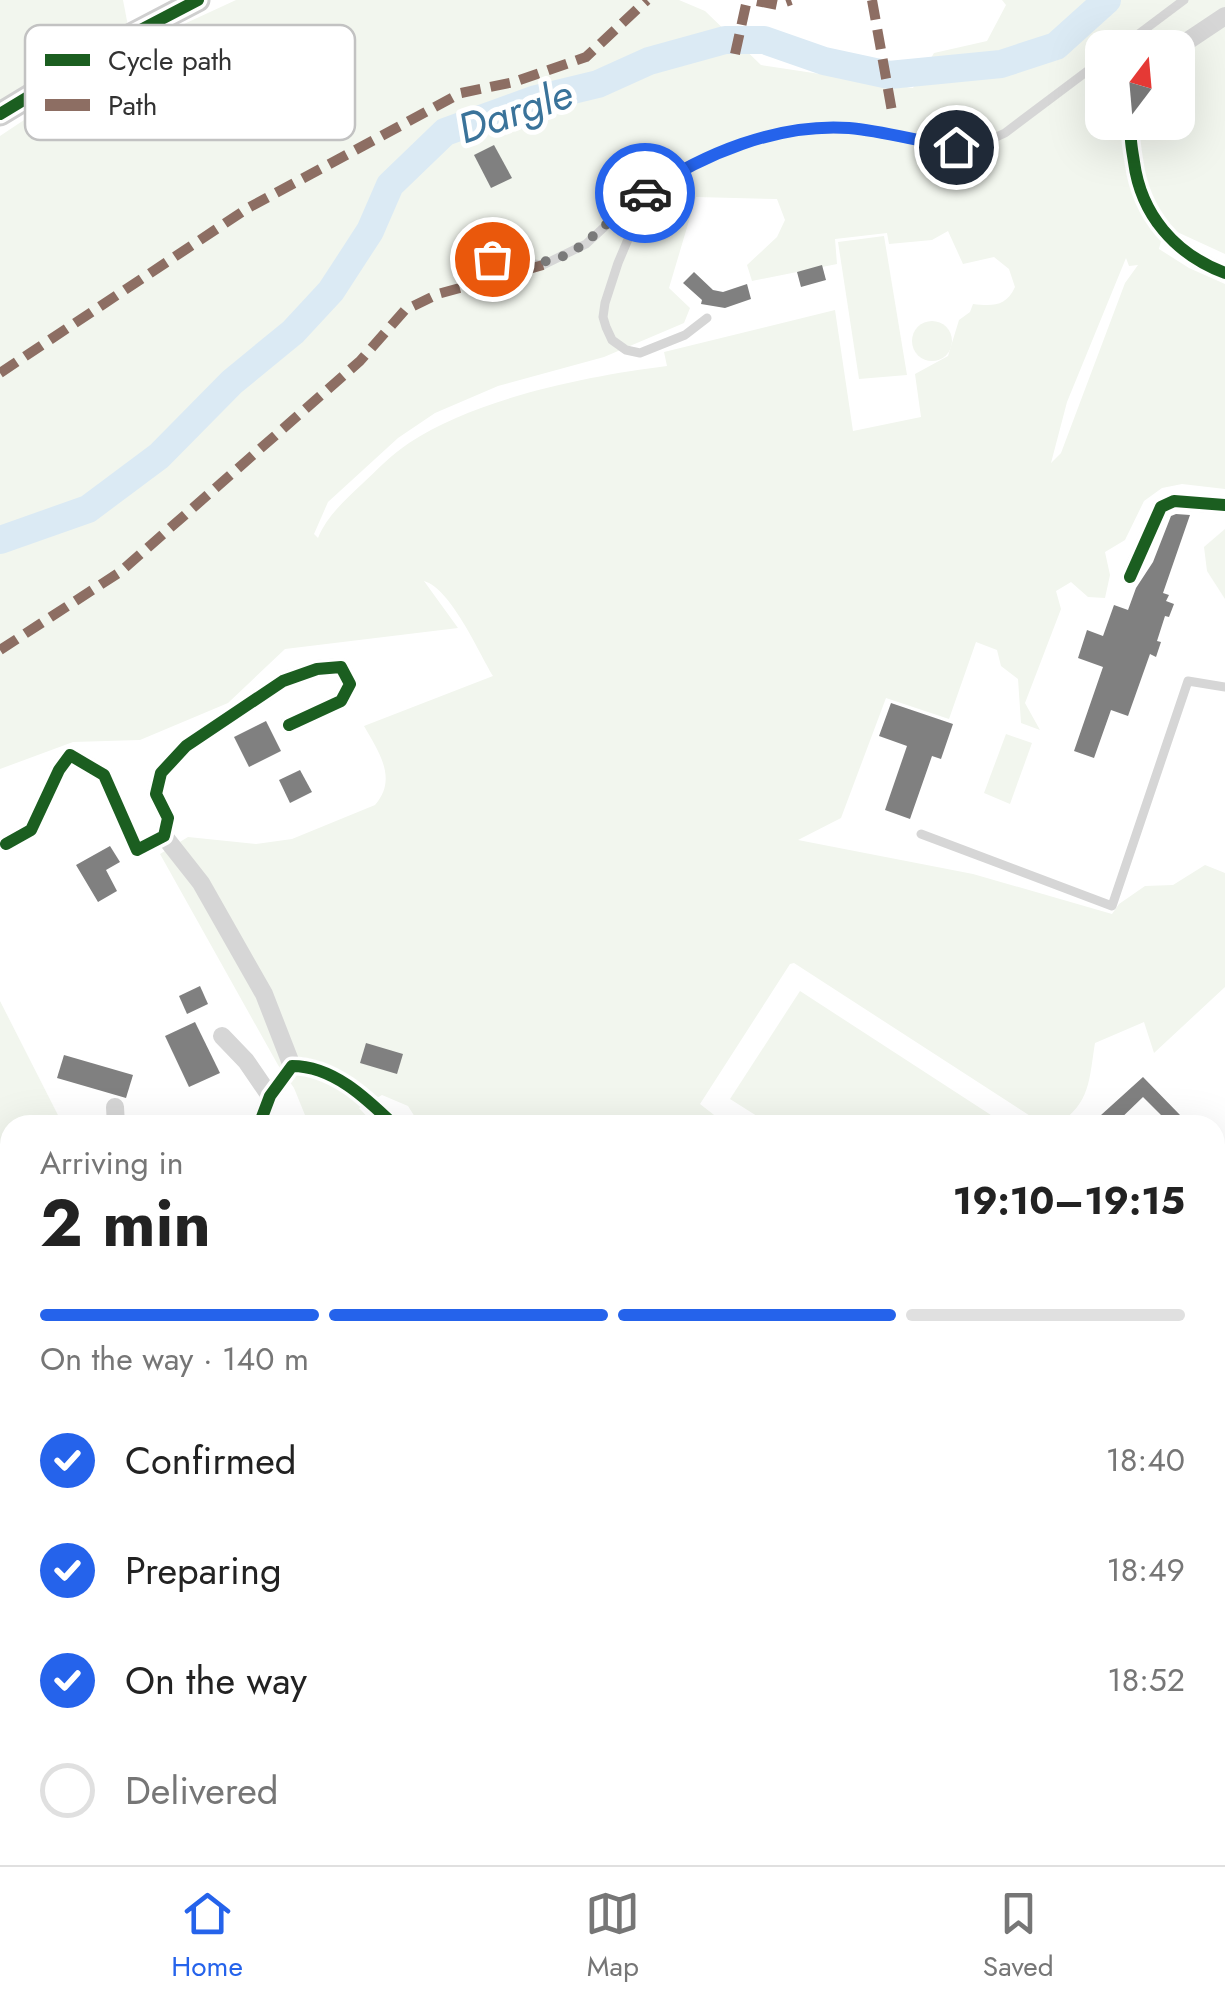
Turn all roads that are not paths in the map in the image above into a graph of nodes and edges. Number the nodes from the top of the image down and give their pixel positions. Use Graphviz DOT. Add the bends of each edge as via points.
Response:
graph roads {
  1 [pos="198,0"];
  2 [pos="1184,0"];
  3 [pos="1225,16"];
  4 [pos="150,25"];
  5 [pos="1144,30"];
  6 [pos="1195,36"];
  7 [pos="1085,73"];
  8 [pos="25,99"];
  9 [pos="0,114"];
  10 [pos="1131,140"];
  11 [pos="649,191"];
  12 [pos="465,240"];
  13 [pos="1225,272"];
  14 [pos="707,318"];
  15 [pos="1225,505"];
  16 [pos="1130,577"];
  17 [pos="1225,687"];
  18 [pos="289,726"];
  19 [pos="921,834"];
  20 [pos="164,836"];
  21 [pos="6,844"];
  22 [pos="222,1036"];
  23 [pos="292,1066"];
  24 [pos="270,1096"];
  25 [pos="263,1115"];
  26 [pos="383,1115"];
  1 -- 4 [label="street"];
  2 -- 5 [label="lane"];
  3 -- 6 [label="street"];
  7 -- 11 [label="lane" via="983,143 956,147 850,128 792,131 694,164"];
  8 -- 9 [label="street"];
  10 -- 13 [label="street" via="1141,194 1156,224 1173,242"];
  11 -- 12 [label="lane" via="586,244 543,265 492,259"];
  11 -- 14 [label="lane" via="605,303 606,328 612,340 640,353"];
  15 -- 16 [label="street" via="1161,507"];
  17 -- 19 [label="lane" via="1188,681 1112,906"];
  18 -- 20 [label="street" via="341,701 350,684 341,667 283,681 186,746 161,774 156,794 168,818"];
  20 -- 21 [label="street" via="136,850 104,775 70,754 32,830"];
  20 -- 23 [label="street" via="201,883 264,994"];
  22 -- 24 [label="street"];
  23 -- 24 [label="street"];
  23 -- 26 [label="street" via="312,1066"];
  24 -- 25 [label="street"];
}
